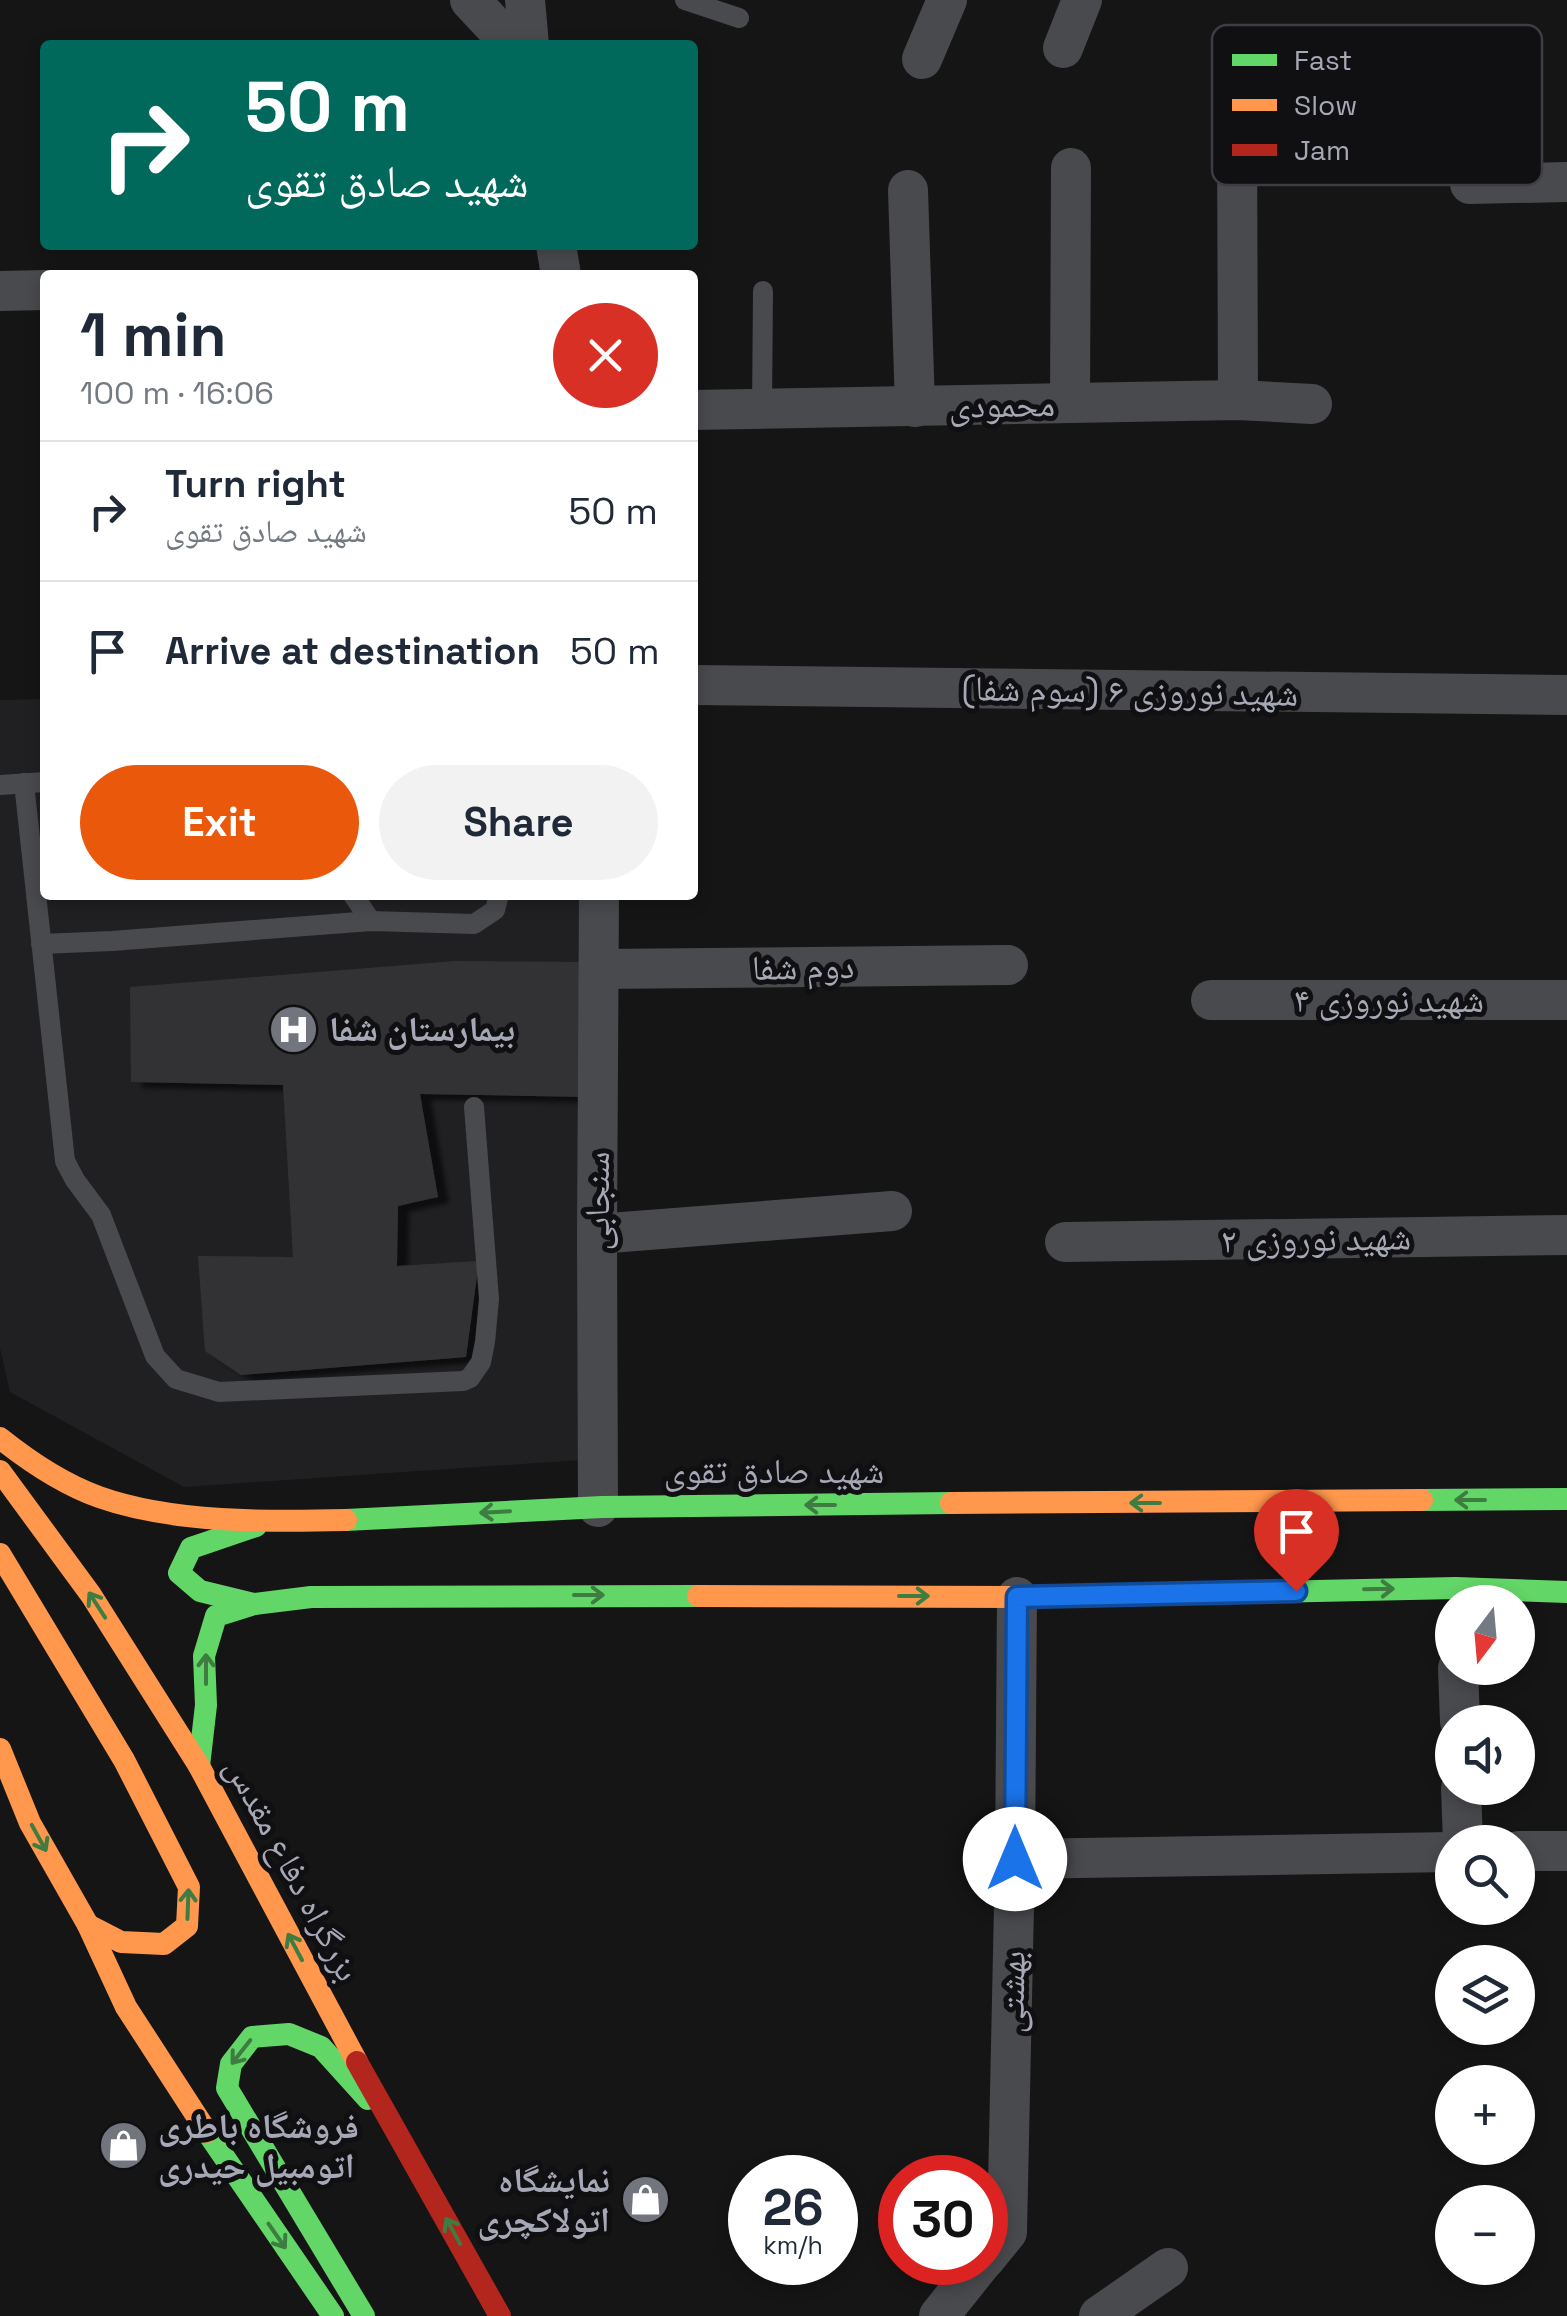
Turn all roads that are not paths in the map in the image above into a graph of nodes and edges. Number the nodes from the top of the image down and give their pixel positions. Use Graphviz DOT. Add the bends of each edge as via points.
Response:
graph roads {
  1 [pos="470,0"];
  2 [pos="525,0"];
  3 [pos="685,0"];
  4 [pos="948,0"];
  5 [pos="1082,0"];
  6 [pos="739,18"];
  7 [pos="507,40"];
  8 [pos="529,40"];
  9 [pos="1063,48"];
  10 [pos="922,59"];
  11 [pos="1072,168"];
  12 [pos="1567,182"];
  13 [pos="1542,183"];
  14 [pos="1237,185"];
  15 [pos="908,190"];
  16 [pos="40,290"];
  17 [pos="0,291"];
  18 [pos="763,291"];
  19 [pos="1238,400"];
  20 [pos="1070,403"];
  21 [pos="1312,404"];
  22 [pos="915,406"];
  23 [pos="762,409"];
  24 [pos="698,410"];
  25 [pos="698,686"];
  26 [pos="1567,695"];
  27 [pos="34,783"];
  28 [pos="0,785"];
  29 [pos="356,900"];
  30 [pos="498,900"];
  31 [pos="599,900"];
  32 [pos="371,921"];
  33 [pos="42,944"];
  34 [pos="1008,964"];
  35 [pos="599,969"];
  36 [pos="1211,1000"];
  37 [pos="1567,1000"];
  38 [pos="474,1108"];
  39 [pos="892,1212"];
  40 [pos="596,1234"];
  41 [pos="1567,1235"];
  42 [pos="1066,1242"];
  43 [pos="0,1438"];
  44 [pos="0,1471"];
  45 [pos="1567,1499"];
  46 [pos="598,1507"];
  47 [pos="273,1521"];
  48 [pos="0,1554"];
  49 [pos="1567,1592"];
  50 [pos="1535,1593"];
  51 [pos="1435,1595"];
  52 [pos="1017,1597"];
  53 [pos="254,1604"];
  54 [pos="0,1748"];
  55 [pos="200,1766"];
  56 [pos="1535,1851"];
  57 [pos="1567,1851"];
  58 [pos="1435,1852"];
  59 [pos="1015,1859"];
  60 [pos="88,1924"];
  61 [pos="397,2131"];
  62 [pos="1008,2185"];
  63 [pos="1168,2268"];
  64 [pos="964,2285"];
  65 [pos="332,2316"];
  66 [pos="364,2316"];
  67 [pos="500,2316"];
  68 [pos="939,2316"];
  69 [pos="1099,2316"];
  1 -- 7 [label="street"];
  2 -- 8 [label="street"];
  3 -- 6 [label="lane"];
  4 -- 10 [label="street"];
  5 -- 9 [label="street"];
  11 -- 20 [label="street"];
  12 -- 13 [label="street"];
  14 -- 19 [label="street"];
  15 -- 22 [label="street"];
  16 -- 17 [label="street"];
  18 -- 23 [label="lane"];
  19 -- 20 [label="street, محمودی"];
  19 -- 21 [label="street, محمودی"];
  20 -- 22 [label="street, محمودی"];
  22 -- 23 [label="street, محمودی"];
  23 -- 24 [label="street, محمودی"];
  25 -- 26 [label="street, شهید نوروزی ۶ (سوم شفا)"];
  27 -- 28 [label="lane"];
  27 -- 33 [label="lane"];
  29 -- 32 [label="lane"];
  30 -- 32 [label="lane" via="495,910 474,924"];
  31 -- 35 [label="street, سنجابی"];
  32 -- 33 [label="lane"];
  33 -- 38 [label="lane" via="65,1161 101,1215 155,1356 176,1379 219,1392 470,1378 481,1362 489,1298"];
  34 -- 35 [label="street, دوم شفا"];
  35 -- 40 [label="street, سنجابی"];
  36 -- 37 [label="street, شهید نوروزی ۴"];
  39 -- 40 [label="street"];
  40 -- 46 [label="street, سنجابی"];
  41 -- 42 [label="street, شهید نوروزی ۲"];
  43 -- 47 [label="main road, شهید صادق تقوی" via="68,1485 130,1506"];
  55 -- 44 [label="main road, بزرگراه دفاع مقدس, one-way" via="91,1595"];
  45 -- 46 [label="main road, شهید صادق تقوی, one-way"];
  46 -- 47 [label="main road, شهید صادق تقوی, one-way"];
  47 -- 53 [label="main road" via="192,1548 179,1574 200,1591"];
  60 -- 48 [label="main road, one-way" via="121,1942 164,1944 187,1926 189,1887 124,1760"];
  49 -- 50 [label="main road"];
  52 -- 51 [label="main road, one-way"];
  53 -- 52 [label="main road, one-way" via="410,1594"];
  52 -- 59 [label="street, بهشتی"];
  55 -- 53 [label="main road, one-way" via="204,1656 216,1616"];
  54 -- 60 [label="main road, one-way" via="30,1822"];
  61 -- 55 [label="main road, بزرگراه دفاع مقدس, one-way"];
  56 -- 57 [label="street"];
  58 -- 59 [label="street"];
  59 -- 62 [label="street, بهشتی"];
  60 -- 65 [label="main road, one-way" via="126,2007"];
  61 -- 66 [label="main road, one-way" via="321,2047 290,2034 252,2038 230,2064 227,2088"];
  67 -- 61 [label="main road, بزرگراه دفاع مقدس, one-way"];
  63 -- 69 [label="street"];
  64 -- 68 [label="street, بهشتی"];
}
